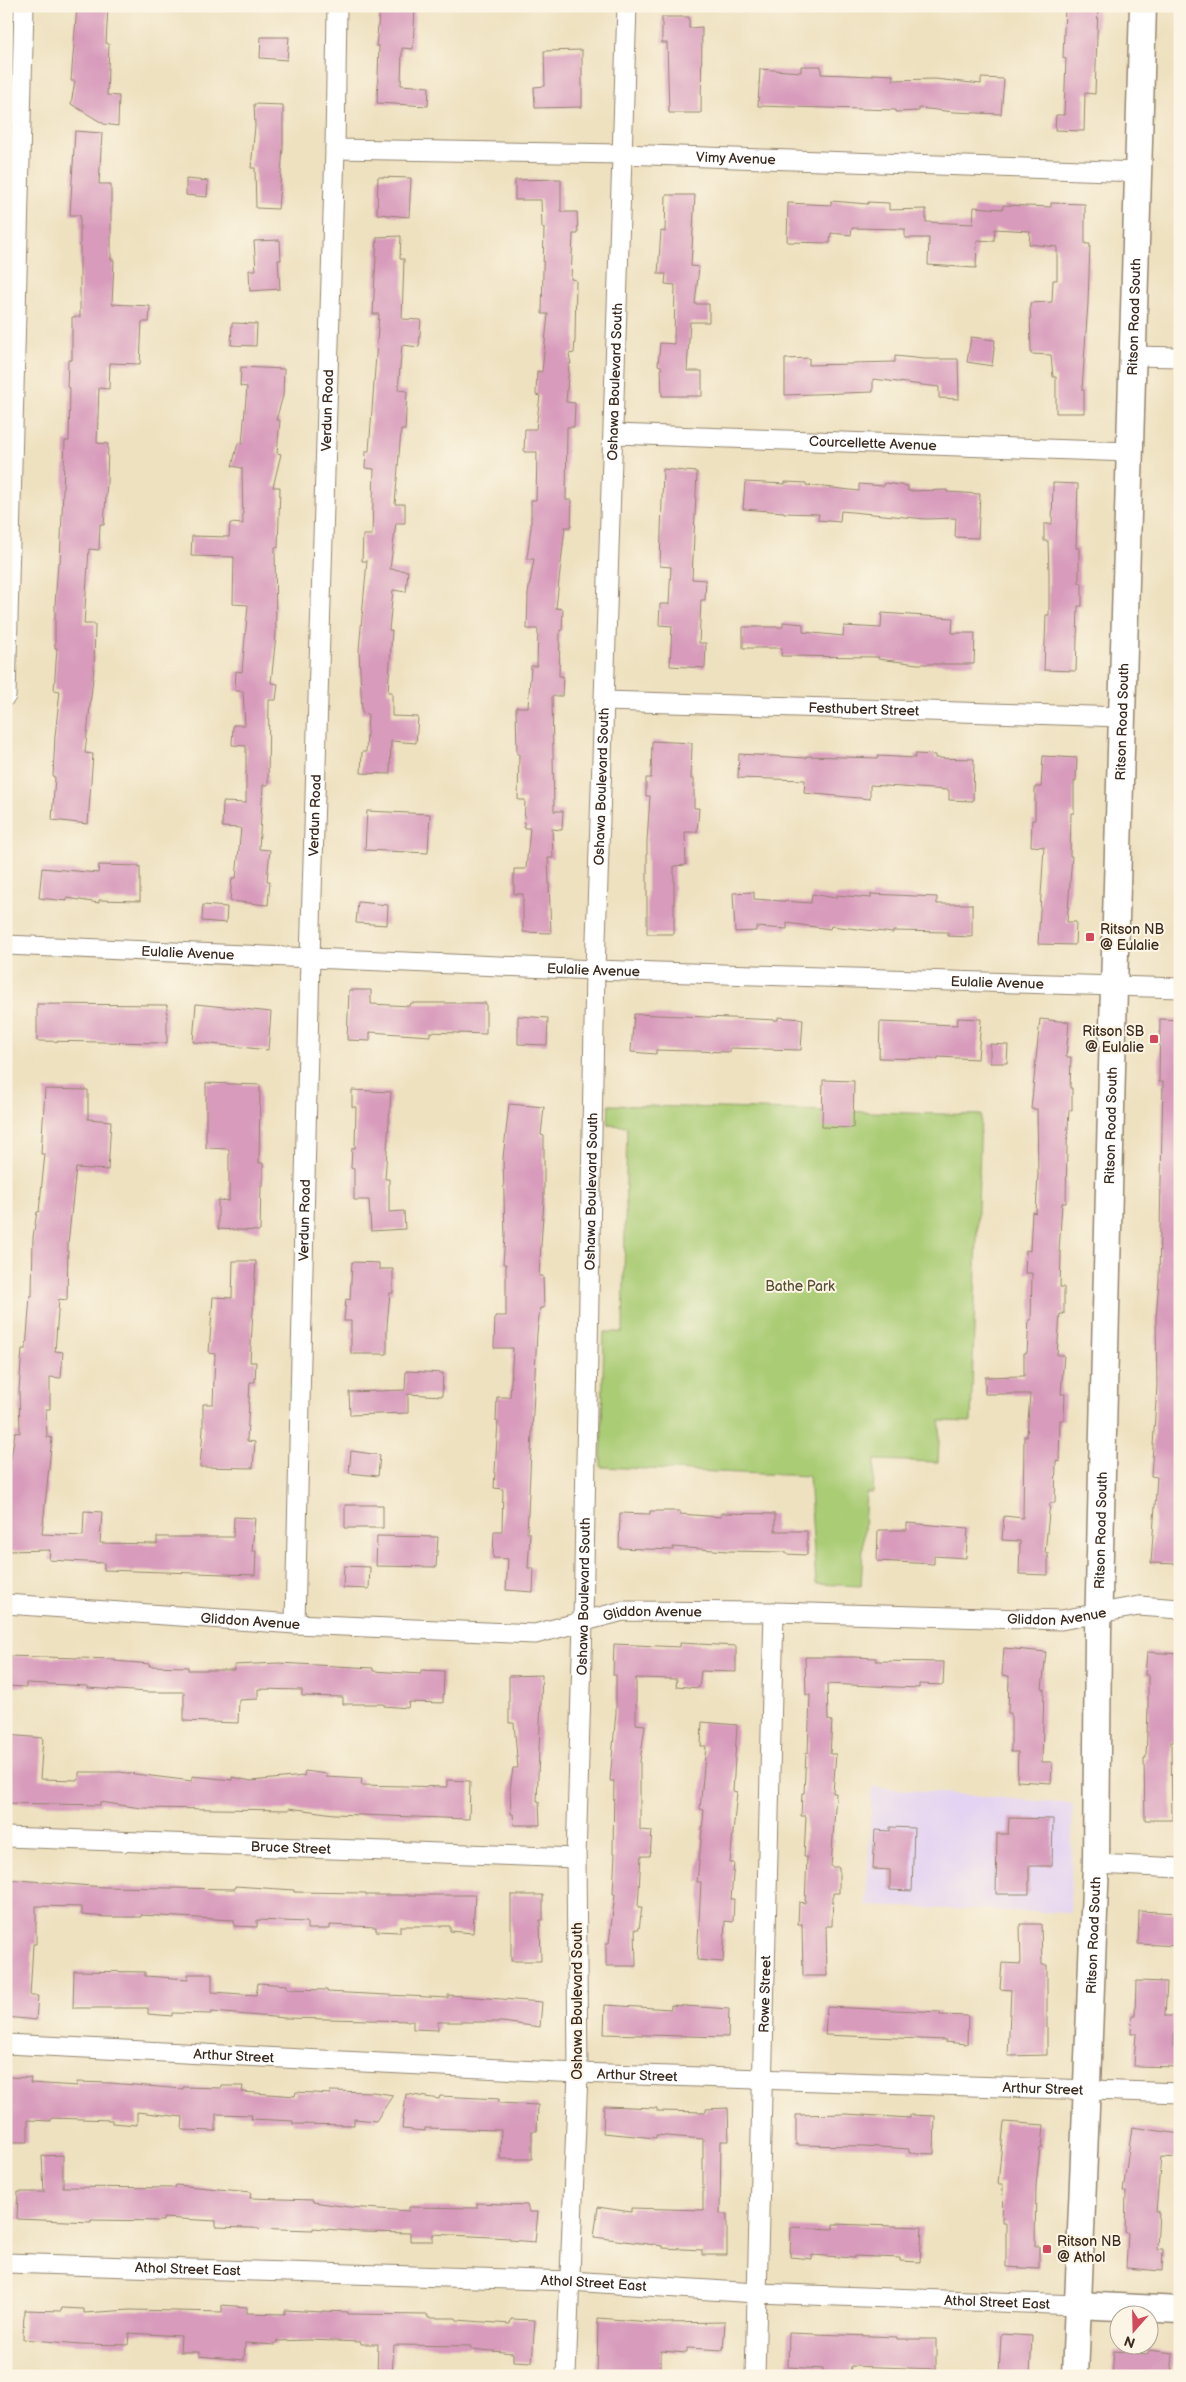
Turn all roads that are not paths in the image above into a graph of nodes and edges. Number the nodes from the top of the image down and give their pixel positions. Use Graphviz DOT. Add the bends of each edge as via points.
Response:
graph roads {
  1 [pos="24,6"];
  2 [pos="337,6"];
  3 [pos="627,6"];
  4 [pos="1143,6"];
  5 [pos="13,144"];
  6 [pos="335,149"];
  7 [pos="622,154"];
  8 [pos="1138,172"];
  9 [pos="1133,356"];
  10 [pos="1180,357"];
  11 [pos="614,434"];
  12 [pos="1130,452"];
  13 [pos="6,696"];
  14 [pos="605,701"];
  15 [pos="1123,717"];
  16 [pos="6,946"];
  17 [pos="310,958"];
  18 [pos="595,970"];
  19 [pos="1114,987"];
  20 [pos="1180,988"];
  21 [pos="6,1604"];
  22 [pos="1180,1608"];
  23 [pos="774,1612"];
  24 [pos="1099,1613"];
  25 [pos="583,1622"];
  26 [pos="295,1624"];
  27 [pos="6,1837"];
  28 [pos="576,1858"];
  29 [pos="1096,1864"];
  30 [pos="1180,1868"];
  31 [pos="6,2044"];
  32 [pos="578,2073"];
  33 [pos="762,2078"];
  34 [pos="1086,2089"];
  35 [pos="1180,2093"];
  36 [pos="6,2263"];
  37 [pos="570,2281"];
  38 [pos="756,2293"];
  39 [pos="1077,2305"];
  40 [pos="1180,2310"];
  41 [pos="566,2376"];
  42 [pos="755,2376"];
  43 [pos="1075,2376"];
  1 -- 5 [label="street"];
  2 -- 6 [label="street, Verdun Road"];
  3 -- 7 [label="street, Oshawa Boulevard South"];
  4 -- 8 [label="main road, Ritson Road South"];
  5 -- 13 [label="street"];
  6 -- 7 [label="street, Vimy Avenue"];
  6 -- 17 [label="street, Verdun Road"];
  7 -- 8 [label="street, Vimy Avenue"];
  7 -- 11 [label="street, Oshawa Boulevard South"];
  8 -- 9 [label="main road, Ritson Road South"];
  9 -- 10 [label="street"];
  9 -- 12 [label="main road, Ritson Road South"];
  11 -- 12 [label="street, Courcellette Avenue"];
  11 -- 14 [label="street, Oshawa Boulevard South"];
  12 -- 15 [label="main road, Ritson Road South"];
  14 -- 15 [label="street, Festhubert Street"];
  14 -- 18 [label="street, Oshawa Boulevard South"];
  15 -- 19 [label="main road, Ritson Road South"];
  16 -- 17 [label="street, Eulalie Avenue"];
  17 -- 18 [label="street, Eulalie Avenue"];
  17 -- 26 [label="street, Verdun Road"];
  18 -- 19 [label="street, Eulalie Avenue"];
  18 -- 25 [label="street, Oshawa Boulevard South"];
  19 -- 20 [label="street, Eulalie Avenue"];
  19 -- 24 [label="main road, Ritson Road South"];
  21 -- 26 [label="street, Gliddon Avenue"];
  22 -- 24 [label="street, Gliddon Avenue" via="1139,1606"];
  23 -- 24 [label="street, Gliddon Avenue" via="1061,1620"];
  23 -- 25 [label="street, Gliddon Avenue" via="623,1611"];
  23 -- 33 [label="street, Rowe Street"];
  24 -- 29 [label="main road, Ritson Road South"];
  25 -- 26 [label="street, Gliddon Avenue" via="535,1634"];
  25 -- 28 [label="street, Oshawa Boulevard South"];
  27 -- 28 [label="street, Bruce Street"];
  28 -- 32 [label="street, Oshawa Boulevard South"];
  29 -- 30 [label="street"];
  29 -- 34 [label="main road, Ritson Road South"];
  31 -- 32 [label="street, Arthur Street"];
  32 -- 33 [label="street, Arthur Street"];
  32 -- 37 [label="street, Oshawa Boulevard South"];
  33 -- 34 [label="street, Arthur Street"];
  33 -- 38 [label="street, Rowe Street"];
  34 -- 35 [label="street, Arthur Street"];
  34 -- 39 [label="main road, Ritson Road South"];
  36 -- 37 [label="street, Athol Street East"];
  37 -- 38 [label="street, Athol Street East"];
  37 -- 41 [label="street, Oshawa Boulevard South"];
  38 -- 39 [label="street, Athol Street East"];
  38 -- 42 [label="street, Rowe Street"];
  39 -- 40 [label="main road, Athol Street East"];
  39 -- 43 [label="main road, Ritson Road South"];
}
